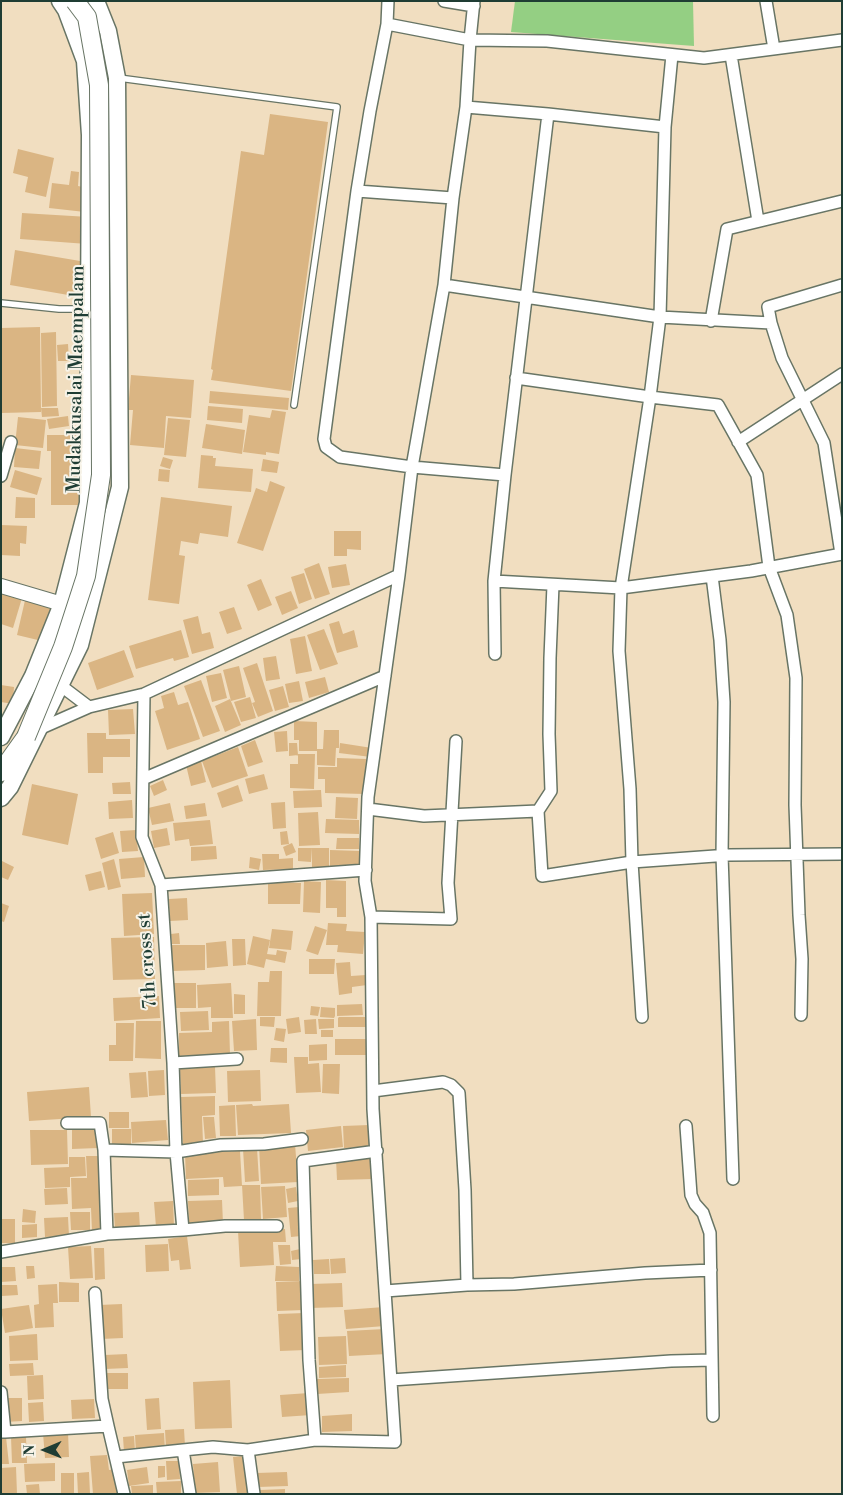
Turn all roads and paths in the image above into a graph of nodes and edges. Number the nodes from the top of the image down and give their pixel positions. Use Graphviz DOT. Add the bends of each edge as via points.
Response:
graph roads {
  1 [pos="80,1"];
  2 [pos="96,1"];
  3 [pos="388,1"];
  4 [pos="444,1"];
  5 [pos="766,1"];
  6 [pos="474,3"];
  7 [pos="67,4"];
  8 [pos="387,24"];
  9 [pos="470,40"];
  10 [pos="842,40"];
  11 [pos="774,49"];
  12 [pos="672,55"];
  13 [pos="731,55"];
  14 [pos="117,78"];
  15 [pos="466,107"];
  16 [pos="548,114"];
  17 [pos="665,127"];
  18 [pos="357,191"];
  19 [pos="453,198"];
  20 [pos="842,201"];
  21 [pos="758,221"];
  22 [pos="444,285"];
  23 [pos="842,285"];
  24 [pos="526,297"];
  25 [pos="1,303"];
  26 [pos="89,309"];
  27 [pos="660,317"];
  28 [pos="711,321"];
  29 [pos="771,323"];
  30 [pos="842,374"];
  31 [pos="516,378"];
  32 [pos="650,397"];
  33 [pos="802,400"];
  34 [pos="294,405"];
  35 [pos="11,442"];
  36 [pos="738,442"];
  37 [pos="412,467"];
  38 [pos="505,475"];
  39 [pos="1,476"];
  40 [pos="841,554"];
  41 [pos="769,567"];
  42 [pos="399,575"];
  43 [pos="712,576"];
  44 [pos="494,581"];
  45 [pos="553,585"];
  46 [pos="1,586"];
  47 [pos="621,588"];
  48 [pos="62,604"];
  49 [pos="495,654"];
  50 [pos="41,656"];
  51 [pos="69,667"];
  52 [pos="385,676"];
  53 [pos="60,686"];
  54 [pos="144,694"];
  55 [pos="89,707"];
  56 [pos="32,733"];
  57 [pos="1,737"];
  58 [pos="456,742"];
  59 [pos="1,772"];
  60 [pos="143,780"];
  61 [pos="1,798"];
  62 [pos="368,809"];
  63 [pos="538,811"];
  64 [pos="453,814"];
  65 [pos="842,854"];
  66 [pos="722,855"];
  67 [pos="797,855"];
  68 [pos="632,862"];
  69 [pos="366,870"];
  70 [pos="161,885"];
  71 [pos="371,917"];
  72 [pos="801,1016"];
  73 [pos="642,1017"];
  74 [pos="237,1059"];
  75 [pos="172,1063"];
  76 [pos="373,1091"];
  77 [pos="67,1124"];
  78 [pos="686,1126"];
  79 [pos="302,1139"];
  80 [pos="104,1150"];
  81 [pos="377,1151"];
  82 [pos="176,1152"];
  83 [pos="733,1179"];
  84 [pos="276,1226"];
  85 [pos="183,1230"];
  86 [pos="107,1234"];
  87 [pos="1,1252"];
  88 [pos="711,1270"];
  89 [pos="467,1285"];
  90 [pos="385,1291"];
  91 [pos="95,1293"];
  92 [pos="712,1360"];
  93 [pos="391,1380"];
  94 [pos="1,1392"];
  95 [pos="713,1416"];
  96 [pos="108,1426"];
  97 [pos="3,1432"];
  98 [pos="315,1440"];
  99 [pos="184,1450"];
  100 [pos="248,1450"];
  101 [pos="116,1457"];
  102 [pos="124,1494"];
  103 [pos="190,1494"];
  104 [pos="254,1494"];
  1 -- 7 [label="main road"];
  2 -- 14 [label="main road" via="108,31"];
  3 -- 8 [label="street"];
  4 -- 6 [label="street"];
  5 -- 11 [label="street"];
  6 -- 9 [label="street"];
  7 -- 26 [label="main road" via="84,61 87,88 90,135"];
  7 -- 56 [label="main road, Mudakkusalai Maempalam, bridge" via="87,18 99,85 101,475 86,576"];
  8 -- 9 [label="street"];
  8 -- 18 [label="street"];
  9 -- 12 [label="street" via="547,40"];
  9 -- 15 [label="street"];
  10 -- 11 [label="street"];
  11 -- 13 [label="street"];
  12 -- 13 [label="street" via="704,58"];
  12 -- 17 [label="street"];
  13 -- 21 [label="street"];
  14 -- 34 [label="lane" via="337,107"];
  14 -- 51 [label="main road" via="120,487 80,645"];
  15 -- 16 [label="street"];
  15 -- 19 [label="street"];
  16 -- 17 [label="street"];
  16 -- 24 [label="street"];
  17 -- 27 [label="street"];
  18 -- 19 [label="street"];
  18 -- 37 [label="street" via="324,439 326,446 340,457"];
  19 -- 22 [label="street"];
  20 -- 21 [label="street"];
  21 -- 28 [label="street" via="727,229"];
  22 -- 24 [label="street"];
  22 -- 37 [label="street"];
  23 -- 29 [label="street" via="768,307"];
  24 -- 27 [label="street"];
  24 -- 31 [label="street"];
  25 -- 26 [label="lane"];
  26 -- 48 [label="main road" via="88,503"];
  27 -- 28 [label="street"];
  27 -- 32 [label="street"];
  28 -- 29 [label="street"];
  29 -- 33 [label="street" via="782,358"];
  30 -- 33 [label="street"];
  31 -- 32 [label="street"];
  31 -- 38 [label="street"];
  32 -- 36 [label="street" via="718,405"];
  32 -- 47 [label="street"];
  33 -- 36 [label="street"];
  33 -- 40 [label="street" via="824,443"];
  35 -- 39 [label="street"];
  36 -- 41 [label="street" via="757,476"];
  37 -- 38 [label="street"];
  37 -- 42 [label="street"];
  38 -- 44 [label="street"];
  40 -- 41 [label="street"];
  41 -- 43 [label="street"];
  41 -- 67 [label="street" via="787,614 796,678"];
  42 -- 52 [label="street"];
  42 -- 54 [label="street"];
  43 -- 47 [label="street"];
  43 -- 66 [label="street" via="724,702"];
  44 -- 45 [label="street"];
  44 -- 49 [label="street"];
  45 -- 47 [label="street"];
  45 -- 63 [label="street" via="551,791"];
  46 -- 48 [label="street"];
  47 -- 68 [label="street" via="619,651"];
  48 -- 50 [label="main road"];
  50 -- 51 [label="main road"];
  50 -- 57 [label="main road"];
  51 -- 53 [label="main road"];
  52 -- 60 [label="street"];
  52 -- 62 [label="street"];
  53 -- 55 [label="street"];
  53 -- 56 [label="main road"];
  54 -- 55 [label="street"];
  54 -- 60 [label="street, 7th cross st"];
  55 -- 56 [label="street"];
  56 -- 59 [label="main road, Mudakkusalai Maempalam"];
  56 -- 61 [label="main road" via="10,787"];
  58 -- 64 [label="street"];
  60 -- 70 [label="street, 7th cross st" via="142,837"];
  62 -- 64 [label="street" via="424,816"];
  62 -- 69 [label="street"];
  63 -- 64 [label="street"];
  63 -- 68 [label="street" via="542,876"];
  64 -- 71 [label="street" via="448,883 451,919"];
  65 -- 67 [label="street"];
  66 -- 67 [label="street"];
  66 -- 68 [label="street"];
  66 -- 83 [label="street"];
  67 -- 72 [label="street"];
  68 -- 73 [label="street"];
  69 -- 70 [label="street"];
  69 -- 71 [label="street"];
  70 -- 75 [label="street, 7th cross st"];
  71 -- 76 [label="street"];
  74 -- 75 [label="street"];
  75 -- 82 [label="street, 7th cross st"];
  76 -- 81 [label="street"];
  76 -- 89 [label="street" via="443,1082 459,1093"];
  77 -- 80 [label="street" via="100,1123"];
  78 -- 88 [label="street" via="690,1195 710,1233"];
  79 -- 82 [label="street"];
  80 -- 82 [label="street"];
  80 -- 86 [label="street"];
  81 -- 90 [label="street"];
  81 -- 98 [label="street" via="303,1161 309,1360"];
  82 -- 85 [label="street, 7th cross st"];
  84 -- 85 [label="street"];
  85 -- 86 [label="street"];
  86 -- 87 [label="street"];
  88 -- 89 [label="street"];
  88 -- 92 [label="street"];
  89 -- 90 [label="street"];
  90 -- 93 [label="street"];
  91 -- 96 [label="street" via="102,1399"];
  92 -- 93 [label="street"];
  92 -- 95 [label="street"];
  93 -- 98 [label="street" via="395,1442"];
  94 -- 97 [label="street"];
  96 -- 97 [label="street"];
  96 -- 101 [label="street"];
  98 -- 100 [label="street"];
  99 -- 100 [label="street" via="213,1447"];
  99 -- 101 [label="street"];
  99 -- 103 [label="street"];
  100 -- 104 [label="street"];
  101 -- 102 [label="street"];
}
